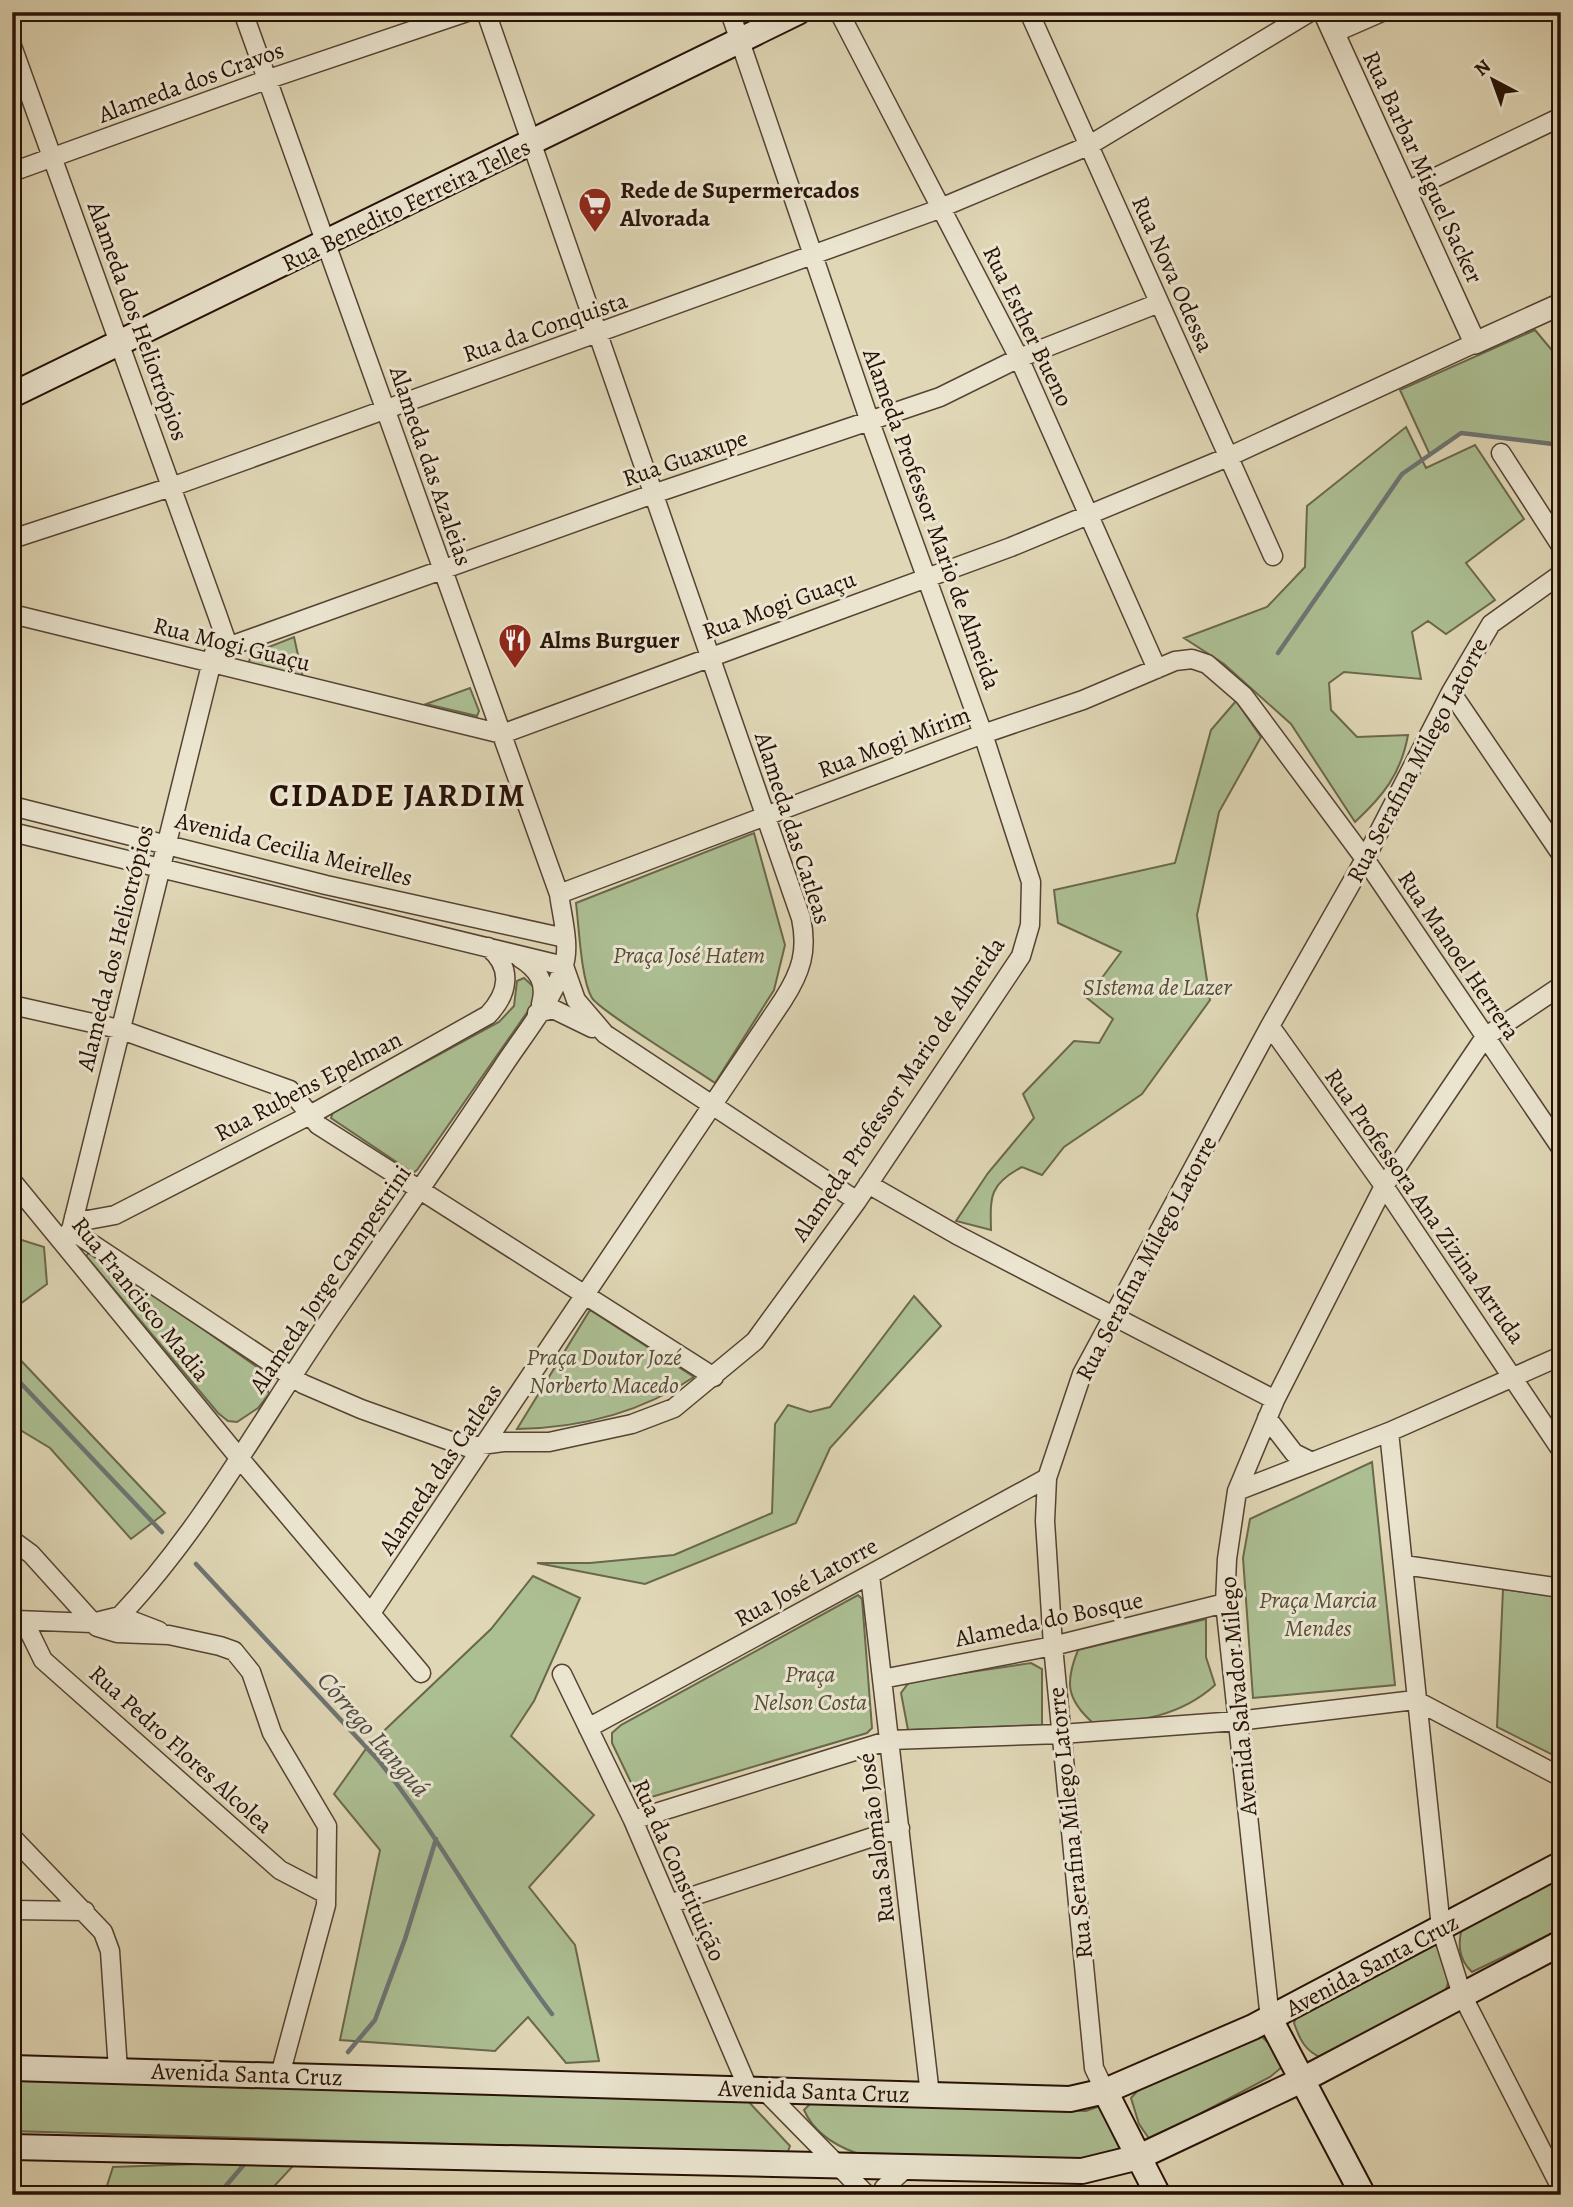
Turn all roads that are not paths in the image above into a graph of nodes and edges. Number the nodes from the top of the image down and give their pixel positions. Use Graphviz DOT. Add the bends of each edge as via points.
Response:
graph roads {
  1 [pos="243,12"];
  2 [pos="467,12"];
  3 [pos="486,12"];
  4 [pos="730,12"];
  5 [pos="798,12"];
  6 [pos="839,12"];
  7 [pos="1030,12"];
  8 [pos="1310,12"];
  9 [pos="1324,12"];
  10 [pos="1382,12"];
  11 [pos="1334,33"];
  12 [pos="739,41"];
  13 [pos="12,46"];
  14 [pos="266,80"];
  15 [pos="1561,117"];
  16 [pos="533,144"];
  17 [pos="1088,146"];
  18 [pos="52,159"];
  19 [pos="12,172"];
  20 [pos="1405,192"];
  21 [pos="941,208"];
  22 [pos="324,243"];
  23 [pos="813,257"];
  24 [pos="1159,303"];
  25 [pos="1561,304"];
  26 [pos="598,334"];
  27 [pos="1475,343"];
  28 [pos="119,344"];
  29 [pos="1019,358"];
  30 [pos="12,395"];
  31 [pos="384,409"];
  32 [pos="870,422"];
  33 [pos="1501,453"];
  34 [pos="1228,457"];
  35 [pos="174,486"];
  36 [pos="653,494"];
  37 [pos="1089,512"];
  38 [pos="12,539"];
  39 [pos="1561,546"];
  40 [pos="1273,556"];
  41 [pos="441,570"];
  42 [pos="1561,574"];
  43 [pos="927,578"];
  44 [pos="12,614"];
  45 [pos="217,614"];
  46 [pos="222,649"];
  47 [pos="709,657"];
  48 [pos="210,664"];
  49 [pos="1207,664"];
  50 [pos="1157,669"];
  51 [pos="1451,692"];
  52 [pos="502,734"];
  53 [pos="983,734"];
  54 [pos="12,806"];
  55 [pos="766,817"];
  56 [pos="12,832"];
  57 [pos="168,843"];
  58 [pos="1561,854"];
  59 [pos="1364,859"];
  60 [pos="162,867"];
  61 [pos="559,894"];
  62 [pos="565,938"];
  63 [pos="487,947"];
  64 [pos="508,952"];
  65 [pos="564,967"];
  66 [pos="1561,986"];
  67 [pos="12,1005"];
  68 [pos="537,1013"];
  69 [pos="1270,1026"];
  70 [pos="118,1029"];
  71 [pos="605,1034"];
  72 [pos="1485,1037"];
  73 [pos="713,1104"];
  74 [pos="310,1115"];
  75 [pos="1561,1148"];
  76 [pos="12,1181"];
  77 [pos="868,1184"];
  78 [pos="1384,1186"];
  79 [pos="420,1191"];
  80 [pos="856,1200"];
  81 [pos="69,1229"];
  82 [pos="587,1296"];
  83 [pos="1112,1315"];
  84 [pos="1561,1356"];
  85 [pos="291,1375"];
  86 [pos="714,1377"];
  87 [pos="1513,1378"];
  88 [pos="1275,1400"];
  89 [pos="1267,1418"];
  90 [pos="1389,1432"];
  91 [pos="485,1444"];
  92 [pos="1560,1453"];
  93 [pos="241,1460"];
  94 [pos="1312,1462"];
  95 [pos="1047,1478"];
  96 [pos="1237,1491"];
  97 [pos="12,1540"];
  98 [pos="1404,1565"];
  99 [pos="870,1575"];
  100 [pos="1561,1588"];
  101 [pos="1225,1603"];
  102 [pos="371,1613"];
  103 [pos="18,1621"];
  104 [pos="94,1625"];
  105 [pos="122,1625"];
  106 [pos="1053,1646"];
  107 [pos="421,1673"];
  108 [pos="562,1674"];
  109 [pos="882,1679"];
  110 [pos="1415,1700"];
  111 [pos="1237,1721"];
  112 [pos="588,1728"];
  113 [pos="1061,1734"];
  114 [pos="890,1740"];
  115 [pos="1561,1777"];
  116 [pos="633,1820"];
  117 [pos="900,1828"];
  118 [pos="12,1837"];
  119 [pos="1561,1864"];
  120 [pos="326,1894"];
  121 [pos="669,1905"];
  122 [pos="12,1910"];
  123 [pos="85,1911"];
  124 [pos="1441,1928"];
  125 [pos="1561,1943"];
  126 [pos="1462,1995"];
  127 [pos="1270,2019"];
  128 [pos="12,2068"];
  129 [pos="118,2070"];
  130 [pos="280,2075"];
  131 [pos="1302,2080"];
  132 [pos="756,2089"];
  133 [pos="1105,2091"];
  134 [pos="930,2095"];
  135 [pos="12,2147"];
  136 [pos="1139,2157"];
  137 [pos="836,2166"];
  138 [pos="906,2168"];
  139 [pos="1561,2188"];
  140 [pos="866,2195"];
  141 [pos="886,2195"];
  142 [pos="1158,2195"];
  143 [pos="1363,2195"];
  1 -- 14 [label="street, Alameda das Azaleias"];
  2 -- 14 [label="street, Alameda dos Cravos"];
  3 -- 16 [label="street, Alameda das Catleas"];
  4 -- 12 [label="street, Alameda Professor Mario de Almeida"];
  5 -- 12 [label="main road, Rua Benedito Ferreira Telles"];
  6 -- 21 [label="street, Rua Esther Bueno"];
  7 -- 17 [label="street, Rua Nova Odessa"];
  8 -- 17 [label="street, Rua da Conquista"];
  9 -- 11 [label="street, Rua Barbar Miguel Sacker"];
  10 -- 11 [label="street"];
  11 -- 20 [label="street, Rua Barbar Miguel Sacker"];
  12 -- 16 [label="main road, Rua Benedito Ferreira Telles"];
  12 -- 23 [label="street, Alameda Professor Mario de Almeida"];
  13 -- 18 [label="street, Alameda dos Heliotrópios"];
  14 -- 18 [label="street, Alameda dos Cravos"];
  14 -- 22 [label="street, Alameda das Azaleias"];
  15 -- 20 [label="street"];
  16 -- 22 [label="main road, Rua Benedito Ferreira Telles"];
  16 -- 26 [label="street, Alameda das Catleas"];
  17 -- 21 [label="street, Rua da Conquista"];
  17 -- 24 [label="street, Rua Nova Odessa"];
  18 -- 19 [label="street, Alameda dos Cravos"];
  18 -- 28 [label="street, Alameda dos Heliotrópios"];
  20 -- 27 [label="street, Rua Barbar Miguel Sacker"];
  21 -- 23 [label="street, Rua da Conquista"];
  21 -- 29 [label="street, Rua Esther Bueno"];
  22 -- 28 [label="main road, Rua Benedito Ferreira Telles"];
  22 -- 31 [label="street, Alameda das Azaleias"];
  23 -- 26 [label="street, Rua da Conquista"];
  23 -- 32 [label="street, Alameda Professor Mario de Almeida"];
  24 -- 29 [label="street, Rua Guaxupe"];
  24 -- 34 [label="street, Rua Nova Odessa"];
  25 -- 27 [label="street"];
  26 -- 31 [label="street, Rua da Conquista"];
  26 -- 36 [label="street, Alameda das Catleas"];
  27 -- 34 [label="street, Rua Mogi Guaçu"];
  28 -- 30 [label="main road, Rua Benedito Ferreira Telles"];
  28 -- 35 [label="street, Alameda dos Heliotrópios"];
  29 -- 32 [label="street, Rua Guaxupe" via="940,397"];
  29 -- 37 [label="street, Rua Esther Bueno"];
  31 -- 35 [label="street, Rua da Conquista"];
  31 -- 41 [label="street, Alameda das Azaleias"];
  32 -- 36 [label="street, Rua Guaxupe"];
  32 -- 43 [label="street, Alameda Professor Mario de Almeida"];
  33 -- 39 [label="street"];
  34 -- 37 [label="street, Rua Mogi Guaçu"];
  34 -- 40 [label="street, Rua Nova Odessa"];
  35 -- 38 [label="street, Rua da Conquista"];
  35 -- 45 [label="street, Alameda dos Heliotrópios"];
  36 -- 41 [label="street, Rua Guaxupe"];
  36 -- 47 [label="street, Alameda das Catleas"];
  37 -- 43 [label="street, Rua Mogi Guaçu"];
  37 -- 50 [label="street, Rua Esther Bueno"];
  41 -- 46 [label="street, Rua Guaxupe"];
  41 -- 52 [label="street, Alameda das Azaleias"];
  42 -- 51 [label="street, Rua Serafina Milego Latorre" via="1491,624"];
  43 -- 47 [label="street, Rua Mogi Guaçu"];
  43 -- 53 [label="street, Alameda Professor Mario de Almeida"];
  44 -- 48 [label="street, Rua Mogi Guaçu"];
  45 -- 46 [label="street, Alameda dos Heliotrópios" via="225,637"];
  45 -- 48 [label="street, Alameda dos Heliotrópios" via="217,640"];
  46 -- 48 [label="street, Alameda dos Heliotrópios"];
  47 -- 52 [label="street, Rua Mogi Guaçu"];
  47 -- 55 [label="street, Alameda das Catleas"];
  48 -- 52 [label="street, Rua Mogi Guaçu"];
  48 -- 57 [label="street, Alameda dos Heliotrópios"];
  49 -- 50 [label="street, Rua Mogi Mirim" via="1192,659"];
  49 -- 59 [label="street, Rua Manoel Herrera" via="1244,696"];
  50 -- 53 [label="street, Rua Mogi Mirim"];
  51 -- 58 [label="street"];
  51 -- 59 [label="street, Rua Serafina Milego Latorre"];
  52 -- 61 [label="street, Alameda das Azaleias"];
  53 -- 55 [label="street, Rua Mogi Mirim"];
  53 -- 77 [label="street, Alameda Professor Mario de Almeida" via="1031,882 1030,925 1021,956"];
  54 -- 57 [label="street, Avenida Cecilia Meirelles"];
  55 -- 61 [label="street, Rua Mogi Mirim"];
  55 -- 73 [label="street, Alameda das Catleas" via="801,918 805,936 802,966"];
  56 -- 60 [label="street"];
  57 -- 60 [label="street, Alameda dos Heliotrópios"];
  57 -- 62 [label="street, Avenida Cecilia Meirelles" via="326,885"];
  59 -- 69 [label="street, Rua Serafina Milego Latorre"];
  59 -- 72 [label="street, Rua Manoel Herrera"];
  60 -- 63 [label="street"];
  60 -- 70 [label="street, Alameda dos Heliotrópios"];
  61 -- 62 [label="street, Alameda das Azaleias"];
  62 -- 65 [label="street, Alameda Jorge Campestrini"];
  63 -- 64 [label="street"];
  63 -- 74 [label="street, Rua Rubens Epelman" via="502,961 506,974 505,989 488,1015"];
  64 -- 65 [label="street"];
  64 -- 68 [label="street" via="539,975 544,990"];
  65 -- 68 [label="street, Alameda Jorge Campestrini"];
  65 -- 71 [label="street" via="576,1000"];
  66 -- 72 [label="street, Avenida Salvador Milego"];
  67 -- 70 [label="street"];
  68 -- 71 [label="street" via="553,1009"];
  68 -- 79 [label="street, Alameda Jorge Campestrini"];
  69 -- 78 [label="street, Rua Professora Ana Zizina Arruda"];
  69 -- 83 [label="street, Rua Serafina Milego Latorre"];
  70 -- 74 [label="street" via="290,1090"];
  70 -- 81 [label="street, Alameda dos Heliotrópios"];
  71 -- 73 [label="street"];
  72 -- 75 [label="street, Rua Manoel Herrera"];
  72 -- 78 [label="street, Avenida Salvador Milego"];
  73 -- 80 [label="street"];
  73 -- 82 [label="street, Alameda das Catleas"];
  74 -- 79 [label="street" via="318,1125"];
  74 -- 81 [label="street, Rua Rubens Epelman" via="115,1215"];
  76 -- 81 [label="street, Rua Francisco Madia"];
  77 -- 80 [label="street, Alameda Professor Mario de Almeida"];
  77 -- 83 [label="street" via="957,1236"];
  78 -- 87 [label="street, Rua Professora Ana Zizina Arruda"];
  78 -- 88 [label="street, Avenida Salvador Milego"];
  79 -- 82 [label="street"];
  79 -- 85 [label="street, Alameda Jorge Campestrini"];
  80 -- 86 [label="street, Alameda Professor Mario de Almeida" via="755,1341"];
  81 -- 85 [label="street, Alameda Professor Mario de Almeida"];
  81 -- 93 [label="street, Rua Francisco Madia"];
  82 -- 86 [label="street"];
  82 -- 91 [label="street, Alameda das Catleas"];
  83 -- 88 [label="street"];
  83 -- 95 [label="street, Rua Serafina Milego Latorre" via="1082,1374"];
  84 -- 87 [label="street"];
  85 -- 91 [label="street, Alameda Professor Mario de Almeida" via="361,1409 467,1447"];
  85 -- 93 [label="street, Alameda Jorge Campestrini"];
  86 -- 91 [label="street, Alameda Professor Mario de Almeida" via="674,1408 632,1424 549,1442"];
  87 -- 90 [label="street"];
  87 -- 92 [label="street, Rua Professora Ana Zizina Arruda"];
  88 -- 89 [label="street, Avenida Salvador Milego"];
  89 -- 94 [label="street" via="1294,1453"];
  89 -- 96 [label="street, Avenida Salvador Milego"];
  90 -- 94 [label="street"];
  90 -- 98 [label="street"];
  91 -- 102 [label="street, Alameda das Catleas"];
  93 -- 102 [label="street, Rua Francisco Madia"];
  93 -- 105 [label="street, Alameda Jorge Campestrini"];
  94 -- 96 [label="street"];
  95 -- 99 [label="street, Rua José Latorre"];
  95 -- 106 [label="street, Rua Serafina Milego Latorre" via="1045,1521"];
  96 -- 101 [label="street, Avenida Salvador Milego"];
  97 -- 104 [label="street" via="31,1554"];
  98 -- 100 [label="street"];
  98 -- 110 [label="street"];
  99 -- 109 [label="street, Rua Salomão José"];
  99 -- 112 [label="street, Rua José Latorre"];
  101 -- 106 [label="street, Alameda do Bosque"];
  101 -- 111 [label="street, Avenida Salvador Milego"];
  102 -- 107 [label="street, Rua Francisco Madia"];
  103 -- 104 [label="street"];
  103 -- 120 [label="street, Rua Pedro Flores Alcolea" via="43,1660 280,1870"];
  104 -- 105 [label="street"];
  105 -- 120 [label="street" via="234,1651 251,1672 272,1732 327,1825"];
  106 -- 109 [label="street, Alameda do Bosque"];
  106 -- 113 [label="street, Rua Serafina Milego Latorre"];
  108 -- 112 [label="street, Rua da Constituição"];
  109 -- 114 [label="street, Rua Salomão José"];
  110 -- 111 [label="street"];
  110 -- 115 [label="street"];
  110 -- 124 [label="street"];
  111 -- 113 [label="street"];
  111 -- 127 [label="street, Avenida Salvador Milego"];
  112 -- 116 [label="street, Rua da Constituição"];
  113 -- 114 [label="street"];
  113 -- 133 [label="street, Rua Serafina Milego Latorre" via="1094,2068"];
  114 -- 116 [label="street"];
  114 -- 117 [label="street, Rua Salomão José"];
  116 -- 121 [label="street, Rua da Constituição"];
  117 -- 121 [label="street"];
  117 -- 134 [label="street, Rua Salomão José"];
  118 -- 123 [label="street"];
  119 -- 124 [label="main road, Avenida Santa Cruz"];
  120 -- 130 [label="street"];
  121 -- 132 [label="street, Rua da Constituição"];
  122 -- 123 [label="street"];
  123 -- 129 [label="street" via="103,1932 110,1951"];
  124 -- 126 [label="street"];
  124 -- 127 [label="main road, Avenida Santa Cruz"];
  125 -- 126 [label="main road"];
  126 -- 131 [label="main road"];
  126 -- 139 [label="street"];
  127 -- 131 [label="main road, Avenida Salvador Milego"];
  127 -- 133 [label="main road, Avenida Santa Cruz"];
  128 -- 129 [label="main road, Avenida Santa Cruz"];
  129 -- 130 [label="main road, Avenida Santa Cruz"];
  130 -- 132 [label="main road, Avenida Santa Cruz"];
  131 -- 136 [label="main road"];
  131 -- 143 [label="main road, Avenida Salvador Milego"];
  132 -- 134 [label="main road, Avenida Santa Cruz"];
  132 -- 137 [label="street, Rua da Constituição"];
  133 -- 134 [label="main road, Avenida Santa Cruz" via="1070,2099"];
  133 -- 136 [label="main road, Rua Serafina Milego Latorre"];
  135 -- 137 [label="main road"];
  136 -- 138 [label="main road" via="1082,2171"];
  136 -- 142 [label="main road, Rua Serafina Milego Latorre"];
  137 -- 138 [label="main road"];
  137 -- 140 [label="street, Rua da Constituição"];
  138 -- 141 [label="street" via="884,2188"];
}
